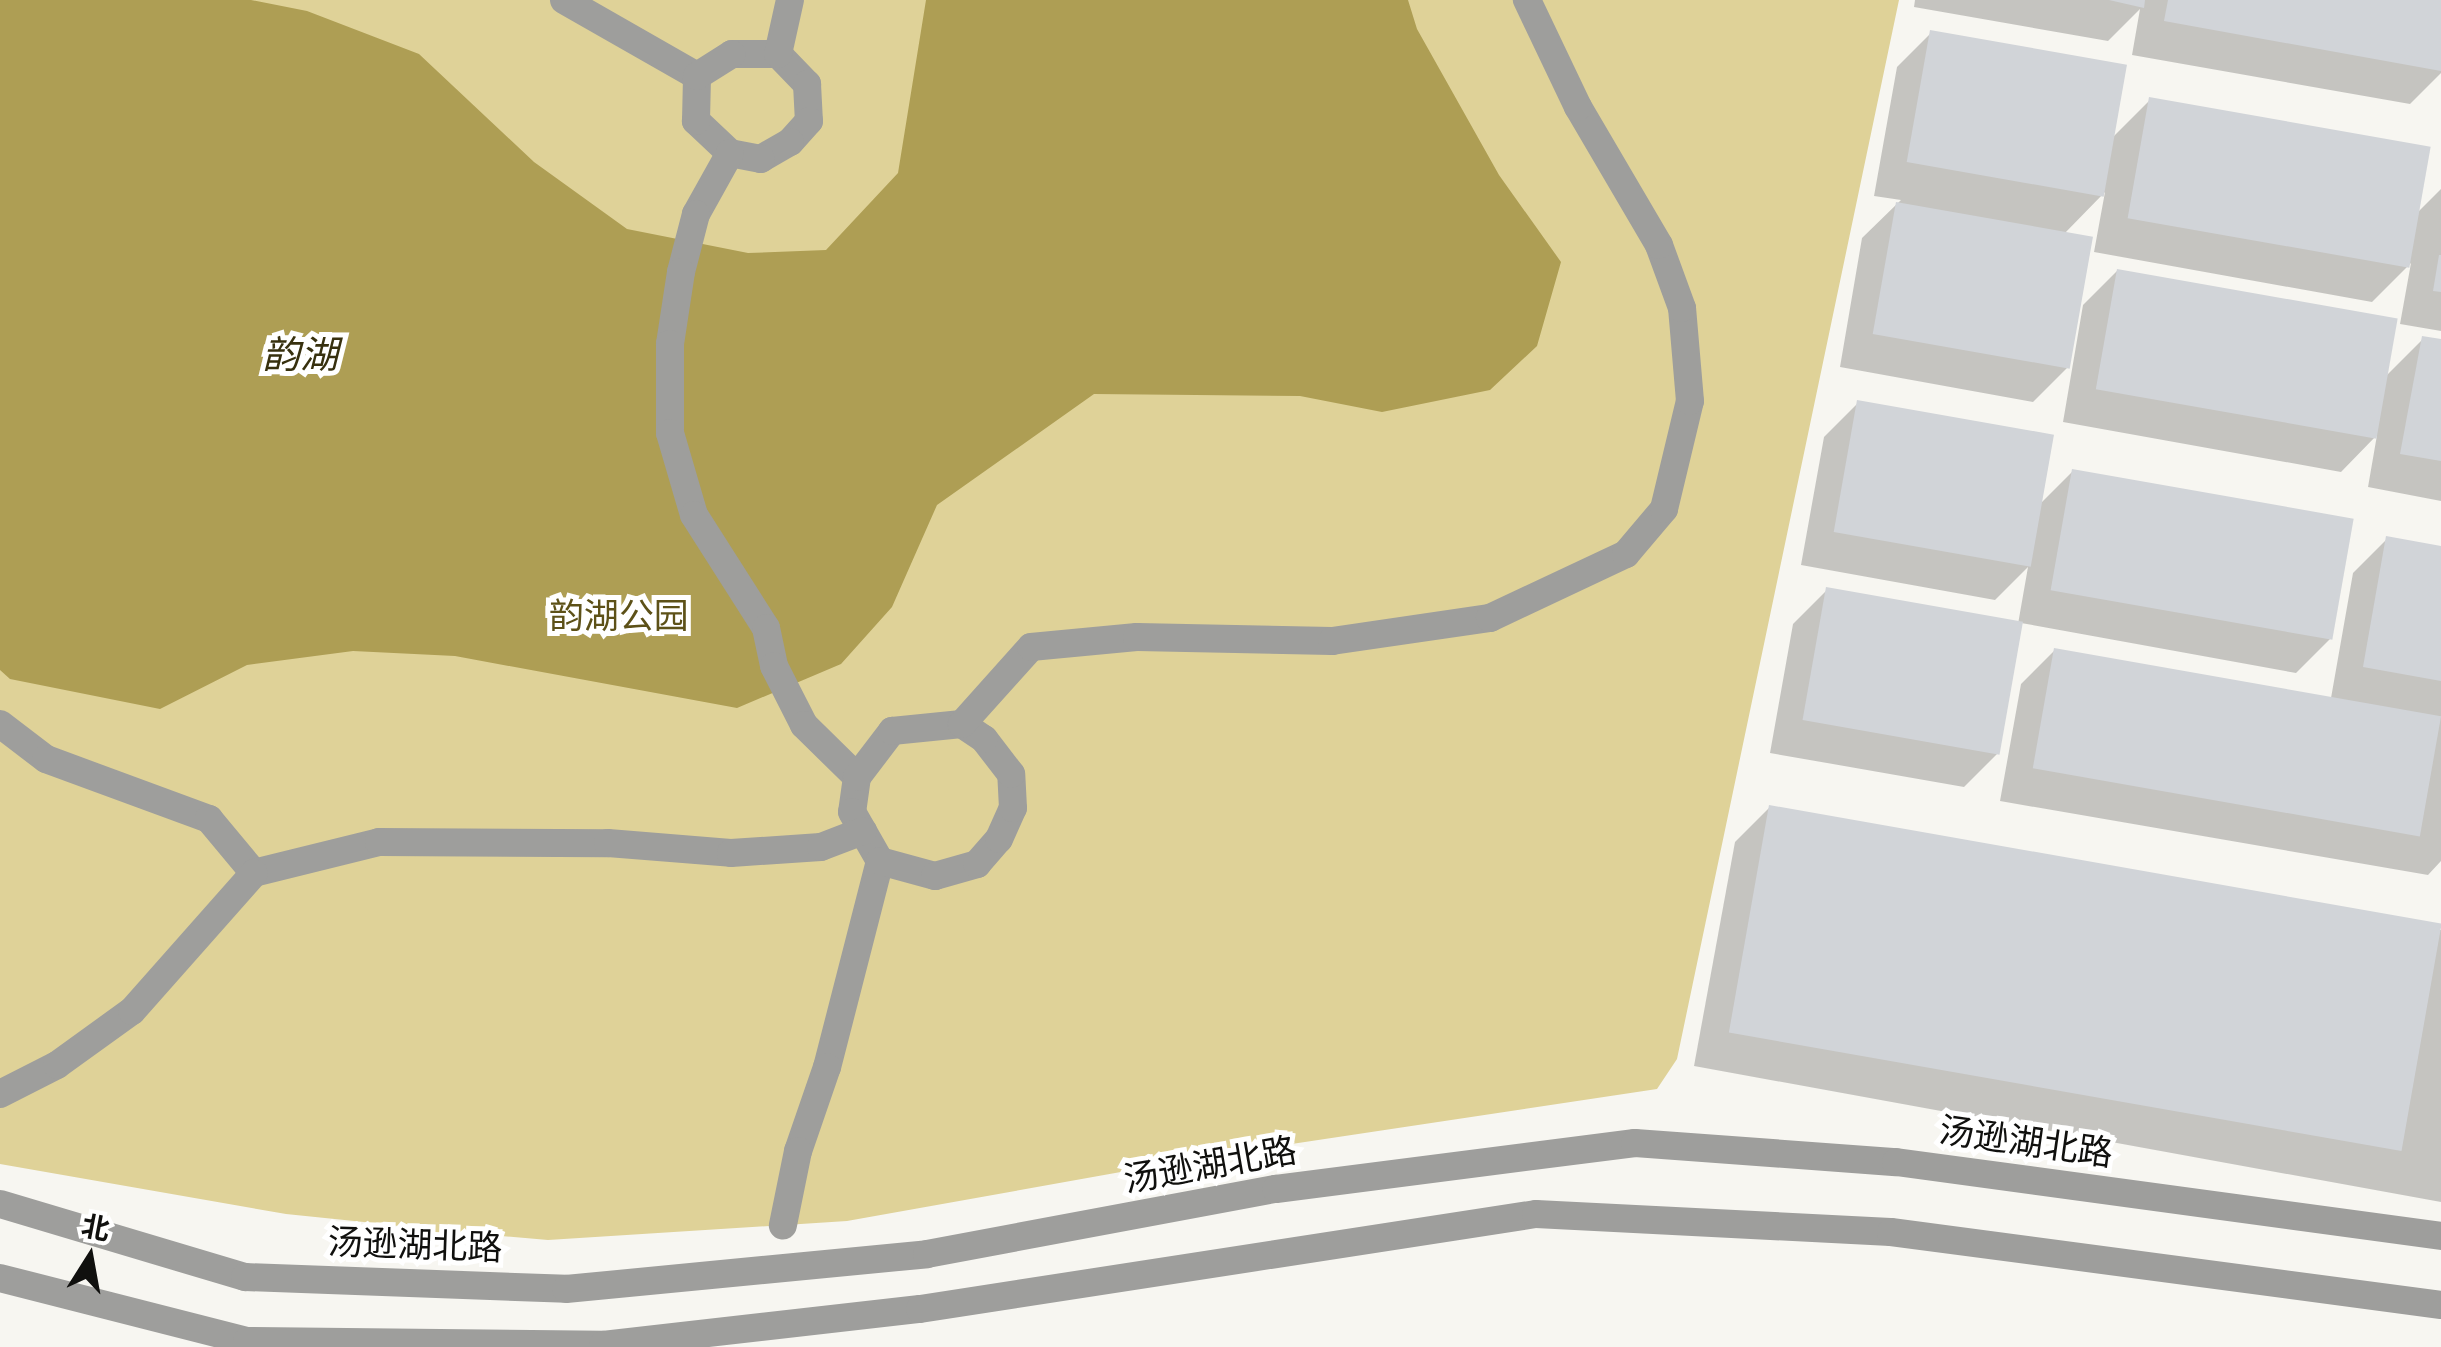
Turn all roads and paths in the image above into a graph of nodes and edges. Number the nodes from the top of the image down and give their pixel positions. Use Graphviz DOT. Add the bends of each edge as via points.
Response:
graph roads {
  1 [pos="564,0"];
  2 [pos="790,0"];
  3 [pos="1527,0"];
  4 [pos="778,54"];
  5 [pos="697,76"];
  6 [pos="730,153"];
  7 [pos="0,724"];
  8 [pos="962,724"];
  9 [pos="857,777"];
  10 [pos="863,831"];
  11 [pos="880,861"];
  12 [pos="254,873"];
  13 [pos="0,1094"];
  14 [pos="0,1204"];
  15 [pos="783,1225"];
  16 [pos="2441,1236"];
  17 [pos="0,1278"];
  18 [pos="2441,1305"];
  1 -- 5 [label="street"];
  2 -- 4 [label="street"];
  3 -- 8 [label="street" via="1578,107 1659,245 1682,308 1690,402 1664,509 1626,554 1490,618 1332,641 1136,637 1031,647"];
  4 -- 5 [label="street" via="732,54"];
  4 -- 6 [label="street" via="807,84 808,121 790,142 761,158"];
  5 -- 6 [label="street" via="696,121"];
  6 -- 9 [label="street" via="696,214 681,272 670,344 670,433 694,516 766,628 774,666 804,725"];
  7 -- 12 [label="street" via="46,759 208,819"];
  8 -- 9 [label="street" via="892,732"];
  8 -- 11 [label="street" via="984,739 1011,774 1013,808 999,839 977,864 935,876"];
  9 -- 10 [label="street" via="852,812"];
  10 -- 11 [label="street"];
  10 -- 12 [label="street" via="821,847 730,854 608,843 379,842"];
  11 -- 15 [label="street"];
  12 -- 13 [label="street" via="132,1011 57,1065"];
  14 -- 16 [label="street, 汤逊湖北路" via="245,1276 566,1289 927,1254 1276,1189 1635,1143 1896,1162"];
  17 -- 18 [label="street" via="247,1341 602,1346 920,1309 1536,1214 1891,1232"];
}
